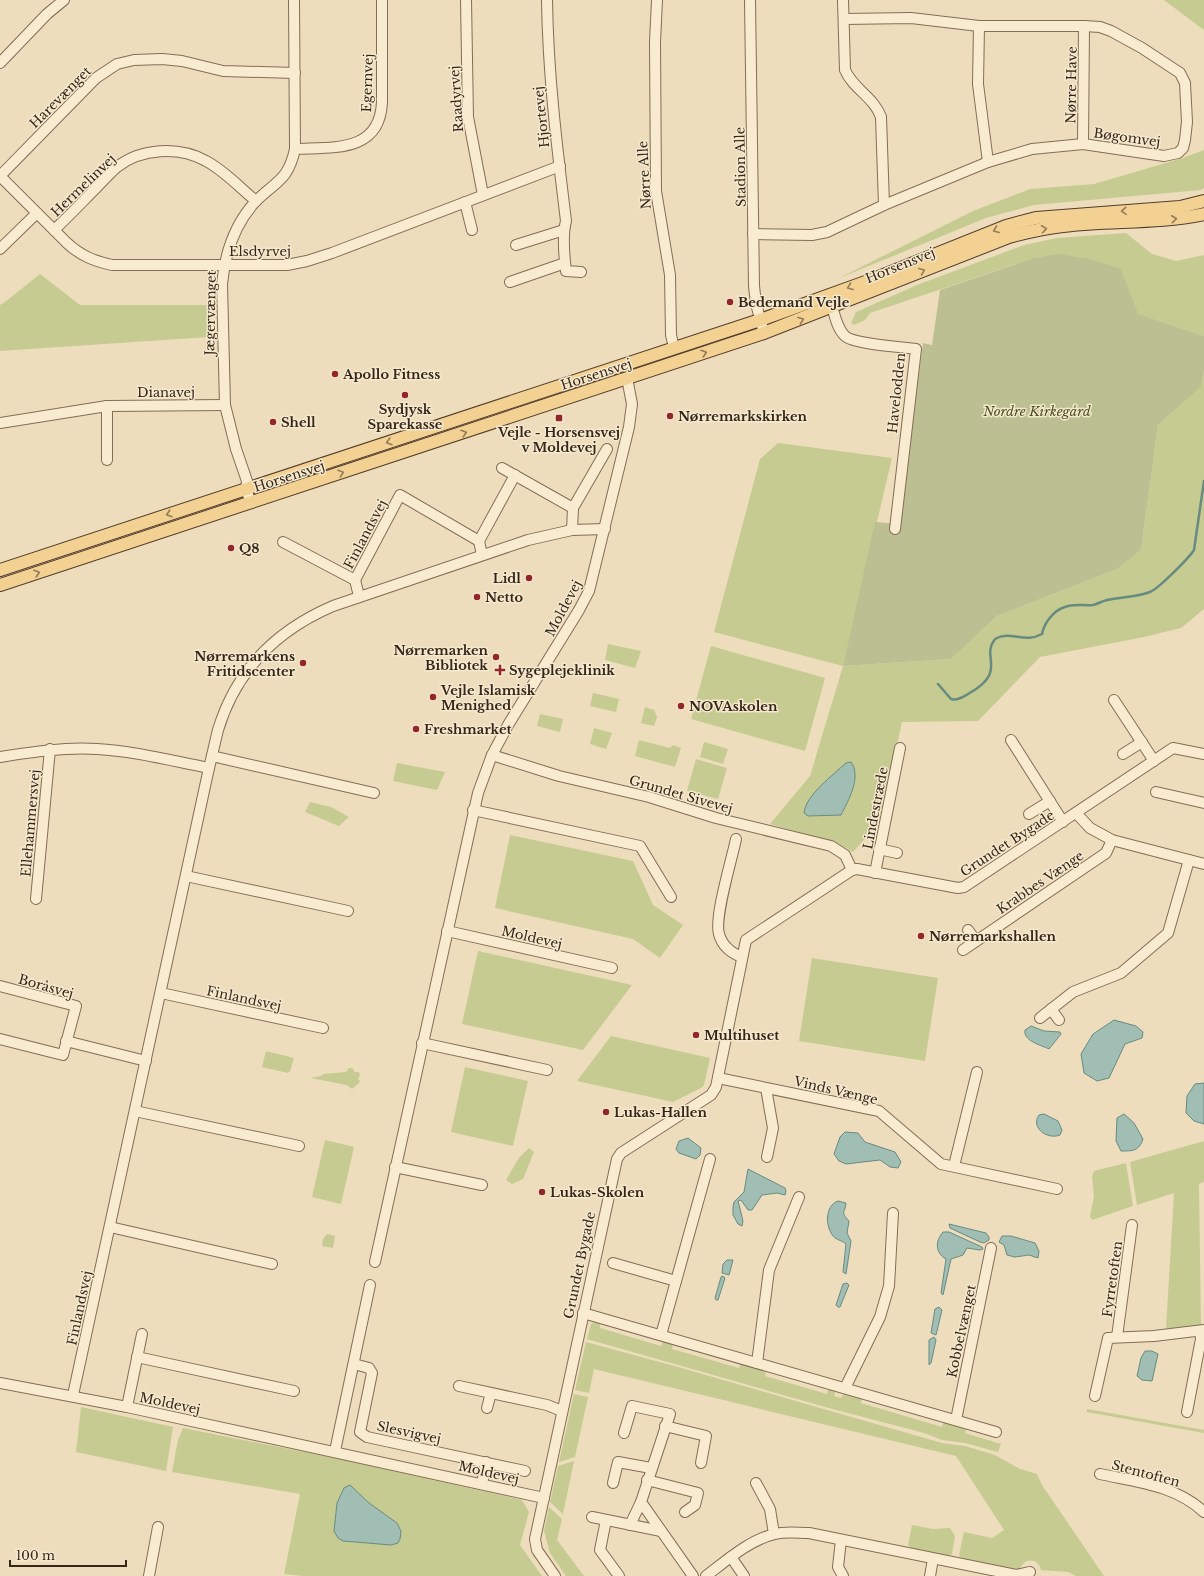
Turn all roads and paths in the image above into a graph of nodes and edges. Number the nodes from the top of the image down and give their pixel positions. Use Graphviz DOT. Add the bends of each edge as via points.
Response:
graph roads {
  1 [pos="64,0"];
  2 [pos="294,0"];
  3 [pos="382,0"];
  4 [pos="466,0"];
  5 [pos="547,0"];
  6 [pos="657,0"];
  7 [pos="750,0"];
  8 [pos="843,0"];
  9 [pos="844,19"];
  10 [pos="979,26"];
  11 [pos="1084,26"];
  12 [pos="0,63"];
  13 [pos="295,73"];
  14 [pos="1083,144"];
  15 [pos="295,149"];
  16 [pos="988,162"];
  17 [pos="560,166"];
  18 [pos="0,176"];
  19 [pos="483,195"];
  20 [pos="256,201"];
  21 [pos="1204,201"];
  22 [pos="465,202"];
  23 [pos="884,205"];
  24 [pos="37,213"];
  25 [pos="1204,214"];
  26 [pos="54,230"];
  27 [pos="472,230"];
  28 [pos="564,230"];
  29 [pos="753,234"];
  30 [pos="516,245"];
  31 [pos="0,249"];
  32 [pos="565,263"];
  33 [pos="224,264"];
  34 [pos="581,272"];
  35 [pos="510,282"];
  36 [pos="829,295"];
  37 [pos="833,308"];
  38 [pos="760,320"];
  39 [pos="764,333"];
  40 [pos="703,338"];
  41 [pos="674,348"];
  42 [pos="627,378"];
  43 [pos="224,405"];
  44 [pos="107,406"];
  45 [pos="479,412"];
  46 [pos="0,423"];
  47 [pos="607,449"];
  48 [pos="107,460"];
  49 [pos="331,461"];
  50 [pos="502,468"];
  51 [pos="515,476"];
  52 [pos="246,488"];
  53 [pos="251,503"];
  54 [pos="573,508"];
  55 [pos="605,529"];
  56 [pos="895,529"];
  57 [pos="169,530"];
  58 [pos="572,530"];
  59 [pos="479,540"];
  60 [pos="283,542"];
  61 [pos="63,549"];
  62 [pos="482,555"];
  63 [pos="0,570"];
  64 [pos="0,576"];
  65 [pos="355,580"];
  66 [pos="0,586"];
  67 [pos="360,596"];
  68 [pos="1114,700"];
  69 [pos="1011,740"];
  70 [pos="1142,742"];
  71 [pos="900,748"];
  72 [pos="50,749"];
  73 [pos="1123,754"];
  74 [pos="1204,754"];
  75 [pos="492,755"];
  76 [pos="212,756"];
  77 [pos="0,757"];
  78 [pos="1154,760"];
  79 [pos="208,768"];
  80 [pos="1156,792"];
  81 [pos="374,793"];
  82 [pos="1050,801"];
  83 [pos="1204,803"];
  84 [pos="473,810"];
  85 [pos="1076,813"];
  86 [pos="1029,814"];
  87 [pos="1063,822"];
  88 [pos="736,839"];
  89 [pos="1112,840"];
  90 [pos="880,849"];
  91 [pos="897,853"];
  92 [pos="1189,860"];
  93 [pos="1204,864"];
  94 [pos="852,870"];
  95 [pos="875,873"];
  96 [pos="186,876"];
  97 [pos="671,897"];
  98 [pos="36,899"];
  99 [pos="348,911"];
  100 [pos="968,930"];
  101 [pos="447,931"];
  102 [pos="976,941"];
  103 [pos="963,950"];
  104 [pos="742,957"];
  105 [pos="612,968"];
  106 [pos="0,986"];
  107 [pos="161,993"];
  108 [pos="1051,1009"];
  109 [pos="1040,1018"];
  110 [pos="1059,1020"];
  111 [pos="323,1028"];
  112 [pos="0,1039"];
  113 [pos="66,1041"];
  114 [pos="422,1043"];
  115 [pos="146,1062"];
  116 [pos="547,1070"];
  117 [pos="977,1072"];
  118 [pos="718,1078"];
  119 [pos="766,1088"];
  120 [pos="135,1111"];
  121 [pos="299,1146"];
  122 [pos="767,1157"];
  123 [pos="710,1158"];
  124 [pos="954,1166"];
  125 [pos="395,1167"];
  126 [pos="482,1185"];
  127 [pos="1057,1190"];
  128 [pos="799,1197"];
  129 [pos="893,1213"];
  130 [pos="1132,1225"];
  131 [pos="110,1227"];
  132 [pos="991,1248"];
  133 [pos="375,1262"];
  134 [pos="613,1263"];
  135 [pos="272,1264"];
  136 [pos="676,1281"];
  137 [pos="370,1285"];
  138 [pos="583,1312"];
  139 [pos="1202,1331"];
  140 [pos="142,1334"];
  141 [pos="661,1335"];
  142 [pos="1118,1337"];
  143 [pos="137,1357"];
  144 [pos="757,1363"];
  145 [pos="354,1364"];
  146 [pos="0,1383"];
  147 [pos="459,1386"];
  148 [pos="845,1388"];
  149 [pos="294,1391"];
  150 [pos="491,1393"];
  151 [pos="73,1395"];
  152 [pos="1096,1396"];
  153 [pos="127,1407"];
  154 [pos="488,1408"];
  155 [pos="562,1412"];
  156 [pos="1186,1412"];
  157 [pos="956,1420"];
  158 [pos="665,1426"];
  159 [pos="996,1432"];
  160 [pos="624,1433"];
  161 [pos="334,1451"];
  162 [pos="486,1462"];
  163 [pos="701,1463"];
  164 [pos="651,1468"];
  165 [pos="525,1471"];
  166 [pos="1100,1474"];
  167 [pos="647,1480"];
  168 [pos="613,1482"];
  169 [pos="756,1483"];
  170 [pos="482,1484"];
  171 [pos="544,1498"];
  172 [pos="641,1502"];
  173 [pos="685,1512"];
  174 [pos="1204,1512"];
  175 [pos="592,1517"];
  176 [pos="606,1520"];
  177 [pos="630,1525"];
  178 [pos="158,1527"];
  179 [pos="661,1531"];
  180 [pos="774,1534"];
  181 [pos="841,1540"];
  182 [pos="731,1557"];
  183 [pos="933,1559"];
  184 [pos="1030,1572"];
  185 [pos="149,1576"];
  186 [pos="555,1576"];
  187 [pos="619,1576"];
  188 [pos="693,1576"];
  189 [pos="706,1576"];
  190 [pos="744,1576"];
  191 [pos="843,1576"];
  192 [pos="930,1576"];
  193 [pos="1016,1576"];
  1 -- 12 [label="street"];
  2 -- 13 [label="street, Jægervænget"];
  3 -- 15 [label="street, Egernvej" via="382,102 381,114 376,125 367,136 353,145"];
  4 -- 19 [label="street, Raadyrvej" via="468,117"];
  5 -- 17 [label="street, Hjortevej" via="548,66"];
  6 -- 41 [label="street, Nørre Alle" via="656,191 670,275 671,335"];
  7 -- 29 [label="street, Stadion Alle"];
  8 -- 9 [label="street"];
  9 -- 10 [label="street, Bøgomvej" via="911,18"];
  9 -- 23 [label="street" via="845,70 848,78 878,107 881,117"];
  10 -- 11 [label="street, Bøgomvej"];
  10 -- 16 [label="street" via="978,84"];
  11 -- 14 [label="street, Nørre Have"];
  11 -- 14 [label="street, Bøgomvej" via="1111,31 1180,73 1185,83 1187,122 1183,148 1178,153 1164,156"];
  13 -- 15 [label="street, Jægervænget"];
  13 -- 18 [label="street, Harevænget" via="223,71 162,59 134,60 117,64 96,78"];
  14 -- 16 [label="street, Bøgomvej" via="1032,149"];
  15 -- 20 [label="street, Jægervænget" via="292,165 286,174"];
  16 -- 23 [label="street, Bøgomvej"];
  17 -- 19 [label="street, Elsdyrvej"];
  17 -- 28 [label="street, Hjortevej" via="566,221"];
  18 -- 24 [label="street, Elsdyrvej"];
  19 -- 22 [label="street, Elsdyrvej"];
  20 -- 26 [label="street, Hermelinvej" via="222,171 206,161 189,154 151,152 117,167"];
  20 -- 33 [label="street, Jægervænget" via="232,237"];
  21 -- 36 [label="main road, Horsensvej, one-way" via="1180,207 1036,218 1006,226"];
  22 -- 27 [label="street"];
  22 -- 33 [label="street, Elsdyrvej" via="307,261 287,265"];
  23 -- 29 [label="street, Bøgomvej" via="827,232 812,235"];
  24 -- 26 [label="street, Elsdyrvej"];
  24 -- 31 [label="street"];
  37 -- 25 [label="main road, Horsensvej, one-way" via="1002,240 1037,230"];
  26 -- 33 [label="street, Elsdyrvej" via="77,252 112,265"];
  28 -- 30 [label="street"];
  28 -- 32 [label="street, Hjortevej"];
  29 -- 38 [label="street, Stadion Alle" via="754,286"];
  32 -- 34 [label="street" via="566,271"];
  32 -- 35 [label="street"];
  33 -- 43 [label="street, Jægervænget"];
  36 -- 37 [label="street, Havelodden"];
  36 -- 38 [label="main road, Horsensvej"];
  39 -- 37 [label="main road, Horsensvej, one-way"];
  37 -- 56 [label="street, Havelodden" via="846,338 916,349"];
  38 -- 39 [label="street, Stadion Alle"];
  38 -- 40 [label="main road, Horsensvej"];
  42 -- 39 [label="main road, Horsensvej, one-way"];
  40 -- 41 [label="main road, Horsensvej"];
  40 -- 42 [label="main road" via="685,350 637,367"];
  41 -- 45 [label="main road, Horsensvej"];
  42 -- 45 [label="main road" via="622,375 610,376 508,408"];
  53 -- 42 [label="main road, Horsensvej, one-way"];
  42 -- 55 [label="street, Moldevej" via="632,404 629,427"];
  43 -- 44 [label="street, Dianavej"];
  43 -- 52 [label="street, Jægervænget" via="247,481"];
  44 -- 46 [label="street, Dianavej"];
  44 -- 48 [label="street"];
  45 -- 49 [label="main road, Horsensvej, one-way"];
  47 -- 54 [label="street"];
  49 -- 52 [label="main road, Horsensvej"];
  49 -- 53 [label="main road" via="320,471 254,493"];
  50 -- 51 [label="street"];
  51 -- 54 [label="street"];
  51 -- 59 [label="street"];
  52 -- 53 [label="street, Jægervænget"];
  52 -- 57 [label="main road" via="242,499 184,518"];
  52 -- 61 [label="main road, Horsensvej, one-way"];
  53 -- 57 [label="main road, Horsensvej"];
  54 -- 58 [label="street"];
  55 -- 58 [label="street, Finlandsvej"];
  55 -- 75 [label="street, Moldevej" via="591,584 579,610"];
  66 -- 57 [label="main road, Horsensvej, one-way"];
  58 -- 62 [label="street, Finlandsvej" via="528,540"];
  59 -- 62 [label="street"];
  59 -- 65 [label="street, Finlandsvej" via="400,495"];
  60 -- 65 [label="street, Finlandsvej"];
  61 -- 63 [label="main road, Horsensvej"];
  61 -- 64 [label="main road"];
  62 -- 67 [label="street, Finlandsvej"];
  65 -- 67 [label="street, Finlandsvej"];
  67 -- 76 [label="street, Finlandsvej" via="309,616 273,641 244,674 230,699 218,729"];
  68 -- 70 [label="street"];
  69 -- 82 [label="street"];
  70 -- 73 [label="street"];
  70 -- 78 [label="street"];
  71 -- 90 [label="street, Lindestræde"];
  72 -- 77 [label="street, Ellehammersvej"];
  72 -- 79 [label="street, Ellehammersvej" via="97,749 146,755"];
  72 -- 98 [label="street, Ellehammersvej"];
  74 -- 78 [label="street, Grundet Bygade" via="1173,748"];
  75 -- 84 [label="street, Moldevej"];
  75 -- 94 [label="street, Grundet Sivevej" via="559,776 649,797 716,818 831,846 845,856"];
  76 -- 79 [label="street, Finlandsvej"];
  76 -- 81 [label="street"];
  78 -- 85 [label="street, Grundet Bygade"];
  79 -- 96 [label="street, Finlandsvej"];
  80 -- 83 [label="street"];
  82 -- 86 [label="street"];
  82 -- 87 [label="street"];
  84 -- 97 [label="street" via="640,846"];
  84 -- 101 [label="street, Moldevej"];
  85 -- 87 [label="street, Grundet Bygade"];
  85 -- 89 [label="street" via="1090,828"];
  87 -- 95 [label="street, Grundet Bygade" via="964,887"];
  88 -- 104 [label="street" via="718,926 723,943 729,950"];
  89 -- 92 [label="street"];
  89 -- 102 [label="street, Krabbes Vænge" via="1106,853"];
  90 -- 91 [label="street"];
  90 -- 95 [label="street, Lindestræde"];
  92 -- 93 [label="street"];
  92 -- 108 [label="street" via="1168,933 1121,973 1073,992"];
  94 -- 95 [label="street, Grundet Bygade"];
  94 -- 104 [label="street, Grundet Bygade" via="746,940"];
  96 -- 99 [label="street"];
  96 -- 107 [label="street, Finlandsvej"];
  100 -- 102 [label="street"];
  101 -- 105 [label="street, Moldevej"];
  101 -- 114 [label="street, Moldevej"];
  102 -- 103 [label="street, Krabbes Vænge"];
  104 -- 118 [label="street, Grundet Bygade"];
  106 -- 113 [label="street, Boråsvej" via="76,1006"];
  107 -- 111 [label="street, Finlandsvej"];
  107 -- 115 [label="street, Finlandsvej"];
  108 -- 109 [label="street"];
  108 -- 110 [label="street"];
  112 -- 113 [label="street, Boråsvej" via="63,1055"];
  113 -- 115 [label="street"];
  114 -- 116 [label="street"];
  114 -- 125 [label="street, Moldevej"];
  115 -- 120 [label="street, Finlandsvej"];
  117 -- 124 [label="street"];
  118 -- 119 [label="street, Vinds Vænge"];
  118 -- 138 [label="street, Grundet Bygade" via="711,1095 620,1153"];
  119 -- 122 [label="street" via="773,1128"];
  119 -- 124 [label="street, Vinds Vænge" via="879,1111 934,1159 941,1164"];
  120 -- 121 [label="street"];
  120 -- 131 [label="street, Finlandsvej"];
  123 -- 136 [label="street"];
  124 -- 127 [label="street, Vinds Vænge"];
  125 -- 126 [label="street"];
  125 -- 133 [label="street, Moldevej"];
  128 -- 144 [label="street" via="769,1270"];
  129 -- 148 [label="street" via="888,1286 880,1317"];
  130 -- 142 [label="street, Fyrretoften"];
  131 -- 135 [label="street"];
  131 -- 151 [label="street, Finlandsvej"];
  132 -- 157 [label="street, Kobbelvænget"];
  134 -- 136 [label="street"];
  136 -- 141 [label="street"];
  137 -- 145 [label="street"];
  138 -- 141 [label="street"];
  138 -- 155 [label="street, Grundet Bygade"];
  139 -- 142 [label="street, Fyrretoften"];
  139 -- 156 [label="street, Fyrretoften"];
  140 -- 143 [label="street"];
  141 -- 144 [label="street"];
  142 -- 152 [label="street, Fyrretoften" via="1108,1338"];
  143 -- 149 [label="street"];
  143 -- 153 [label="street"];
  144 -- 148 [label="street"];
  145 -- 161 [label="street"];
  145 -- 162 [label="street, Slesvigvej" via="369,1368 372,1373 360,1432 367,1437"];
  146 -- 151 [label="street, Moldevej"];
  147 -- 150 [label="street"];
  148 -- 157 [label="street"];
  150 -- 154 [label="street"];
  150 -- 155 [label="street" via="547,1405"];
  151 -- 153 [label="street, Moldevej"];
  153 -- 161 [label="street, Moldevej"];
  155 -- 171 [label="street, Grundet Bygade"];
  157 -- 159 [label="street"];
  158 -- 160 [label="street" via="670,1414 632,1406"];
  158 -- 163 [label="street" via="706,1436"];
  158 -- 164 [label="street"];
  161 -- 170 [label="street, Moldevej"];
  162 -- 165 [label="street, Slesvigvej"];
  162 -- 170 [label="street"];
  164 -- 167 [label="street"];
  164 -- 168 [label="street" via="618,1462"];
  166 -- 174 [label="street, Stentoften" via="1172,1490 1192,1501"];
  167 -- 172 [label="street"];
  167 -- 173 [label="street" via="698,1493 695,1504"];
  169 -- 180 [label="street" via="770,1509"];
  170 -- 171 [label="street, Moldevej"];
  171 -- 186 [label="street, Grundet Bygade" via="535,1539 537,1550"];
  172 -- 177 [label="street"];
  172 -- 179 [label="street"];
  175 -- 176 [label="street"];
  176 -- 177 [label="street"];
  176 -- 187 [label="street" via="600,1550"];
  177 -- 179 [label="street"];
  178 -- 185 [label="street"];
  179 -- 188 [label="street"];
  180 -- 181 [label="street" via="809,1533"];
  180 -- 182 [label="street"];
  181 -- 183 [label="street"];
  181 -- 191 [label="street" via="838,1567"];
  182 -- 189 [label="street"];
  182 -- 190 [label="street"];
  183 -- 192 [label="street"];
  183 -- 193 [label="street"];
  184 -- 193 [label="street"];
}
